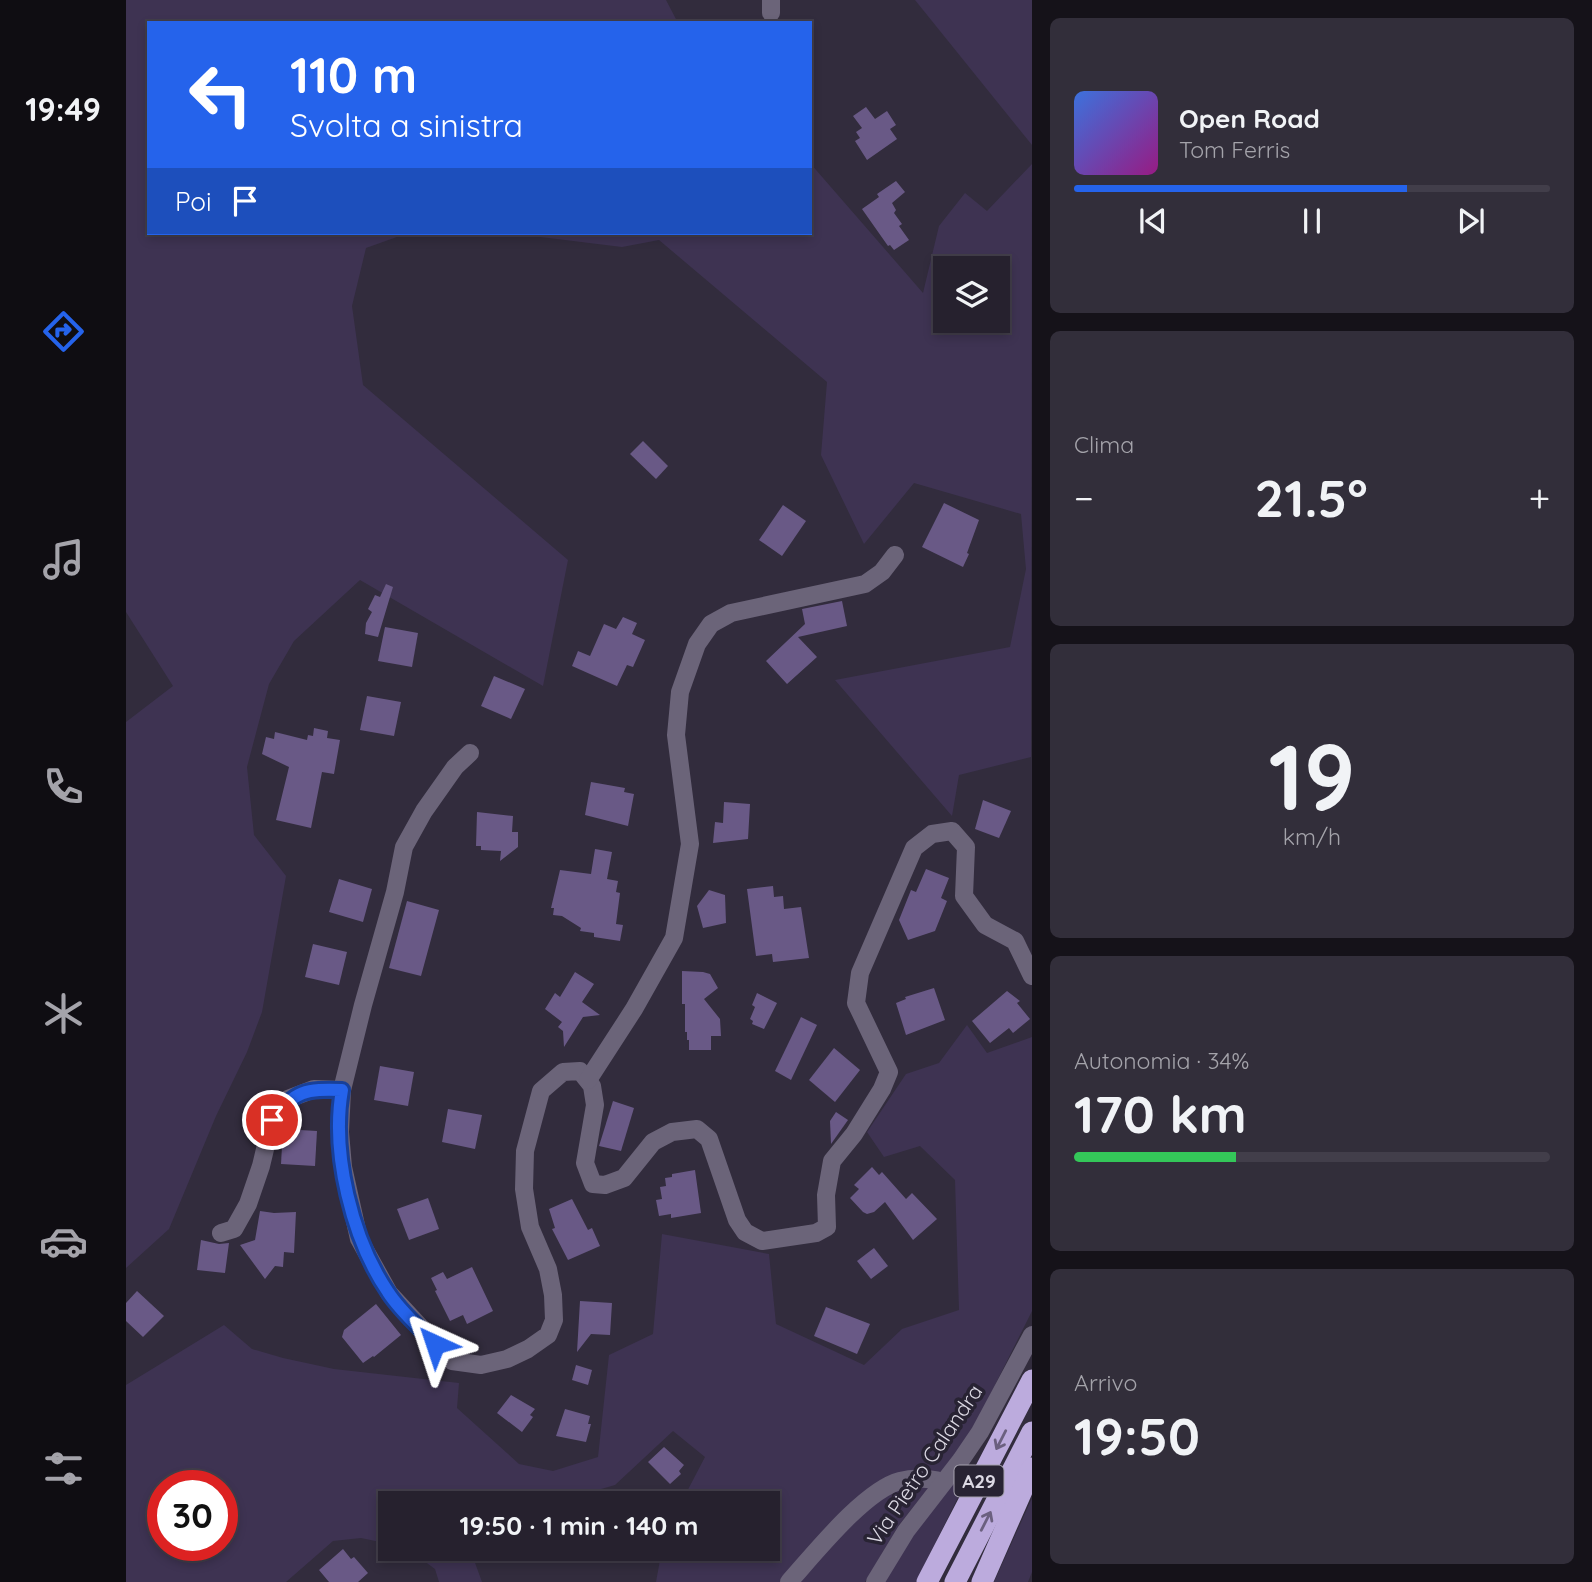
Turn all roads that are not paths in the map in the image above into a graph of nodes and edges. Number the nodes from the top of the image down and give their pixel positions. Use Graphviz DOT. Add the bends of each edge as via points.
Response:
graph roads {
  1 [pos="895,555"];
  2 [pos="470,753"];
  3 [pos="1032,976"];
  4 [pos="587,1080"];
  5 [pos="342,1090"];
  6 [pos="222,1233"];
  7 [pos="1032,1335"];
  8 [pos="1032,1380"];
  9 [pos="1032,1432"];
  10 [pos="1032,1468"];
  11 [pos="943,1482"];
  12 [pos="789,1582"];
  13 [pos="875,1582"];
  14 [pos="927,1582"];
  15 [pos="955,1582"];
  16 [pos="982,1582"];
  1 -- 4 [label="street" via="883,572 865,583 731,613 711,624 697,644 680,692 676,735 690,844 674,938"];
  2 -- 5 [label="street" via="432,800 404,848"];
  3 -- 4 [label="street" via="1015,941 985,925 964,896 966,847 952,831 932,834 914,848 860,973 856,1003 889,1072 861,1123 832,1161 827,1227 816,1233 762,1241 745,1232 709,1139 697,1129 672,1132 653,1142 624,1178 593,1184 585,1163 594,1105"];
  4 -- 5 [label="street" via="580,1071 563,1072 541,1091 525,1151 530,1227 548,1269 554,1320 548,1335 528,1349 481,1365 452,1361 443,1353 388,1293 359,1238 343,1167"];
  5 -- 6 [label="street" via="314,1089 288,1099 272,1120 248,1204 234,1228"];
  7 -- 11 [label="street, Via Pietro Calandra" via="980,1432"];
  8 -- 14 [label="highway, A29, one-way"];
  15 -- 9 [label="highway, A29, one-way"];
  10 -- 16 [label="highway"];
  11 -- 12 [label="street" via="913,1478 878,1492"];
  11 -- 13 [label="street, Via Pietro Calandra"];
}
